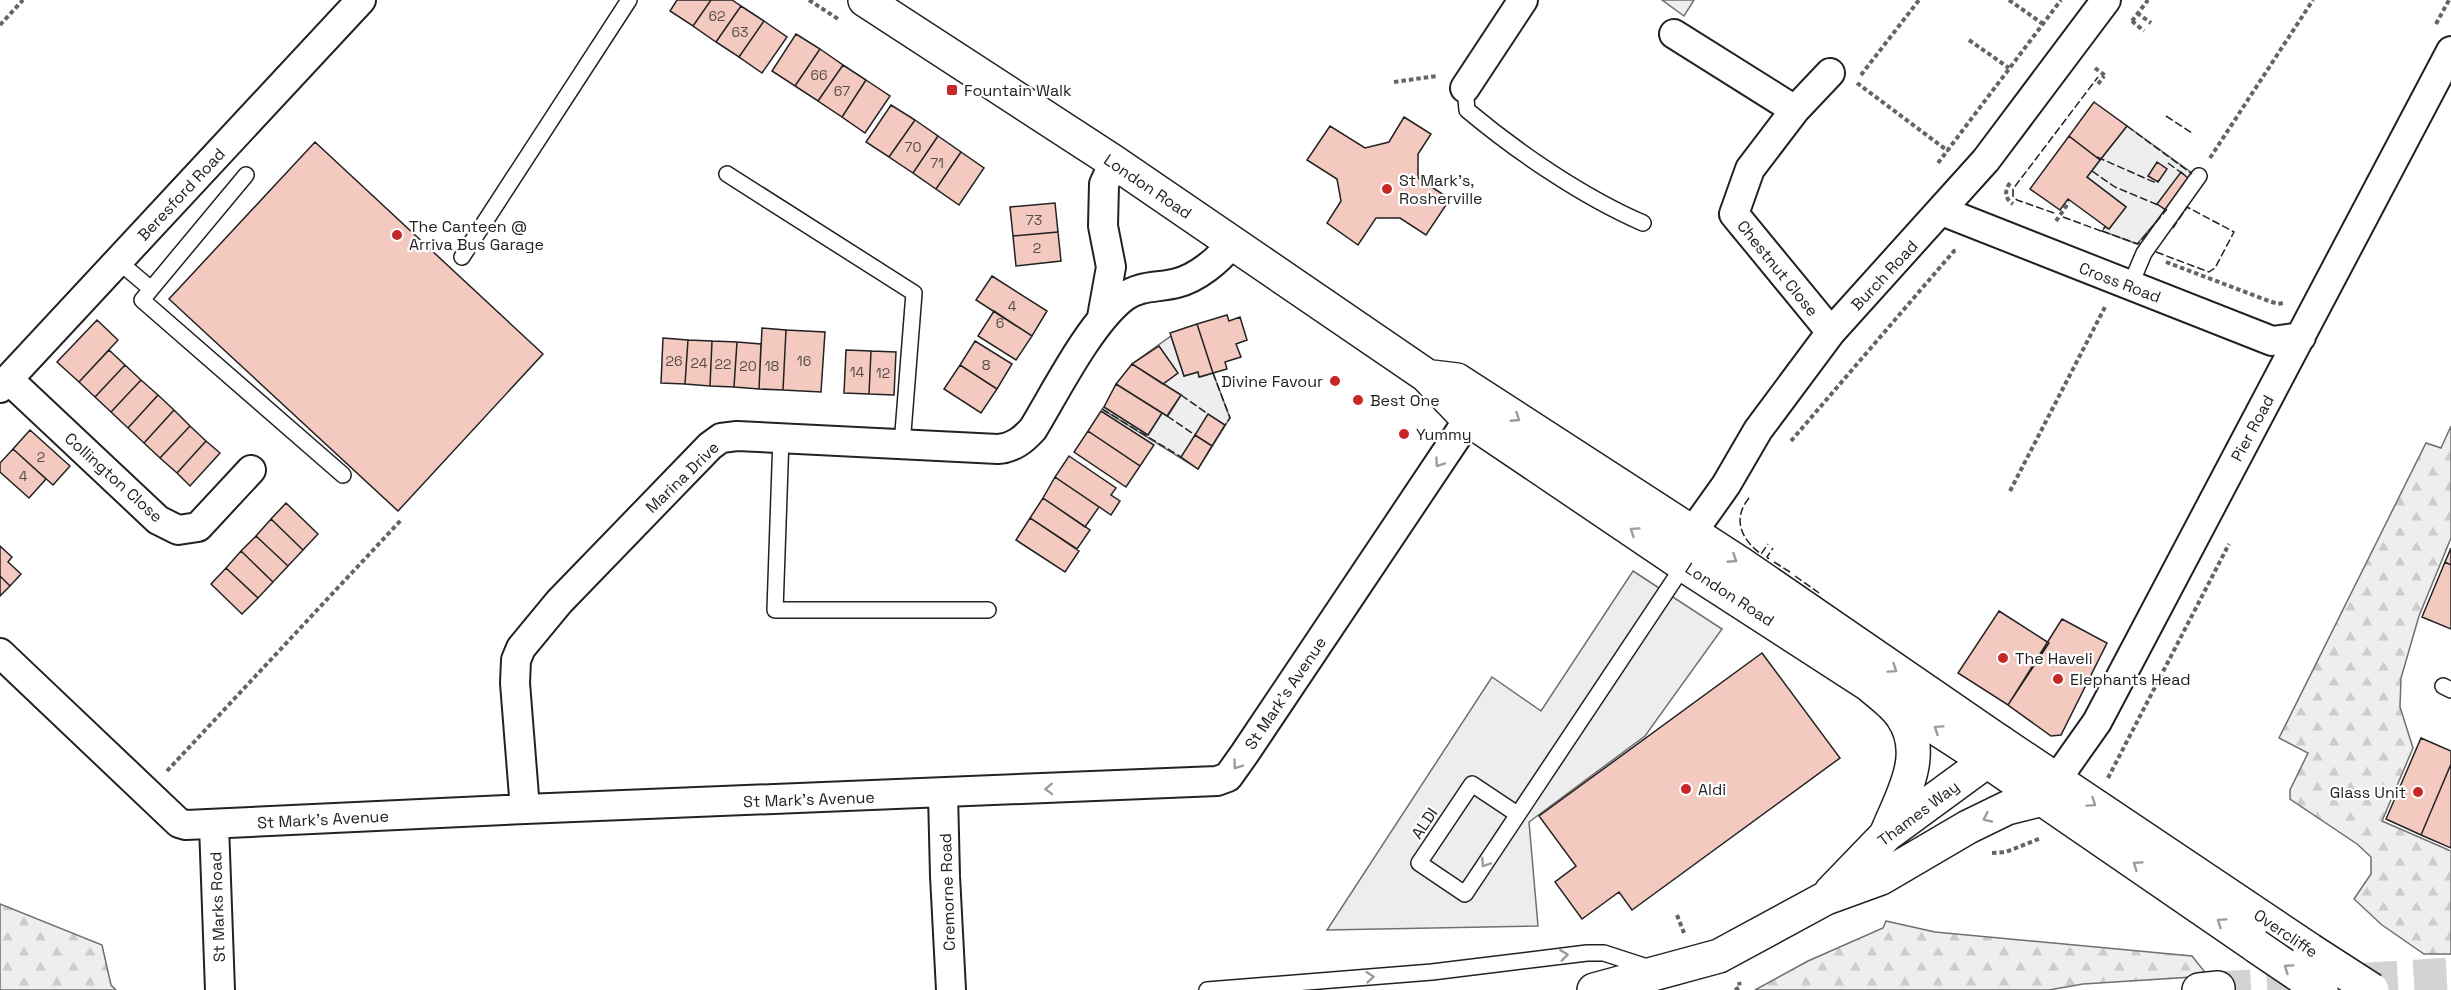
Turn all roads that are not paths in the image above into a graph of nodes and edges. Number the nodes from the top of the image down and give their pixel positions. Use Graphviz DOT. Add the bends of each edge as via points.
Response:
graph roads {
  1 [pos="361,0"];
  2 [pos="629,0"];
  3 [pos="865,0"];
  4 [pos="1523,0"];
  5 [pos="2106,0"];
  6 [pos="1674,34"];
  7 [pos="2451,51"];
  8 [pos="1830,73"];
  9 [pos="1465,88"];
  10 [pos="1795,110"];
  11 [pos="1114,162"];
  12 [pos="728,174"];
  13 [pos="246,176"];
  14 [pos="2199,176"];
  15 [pos="1942,211"];
  16 [pos="1643,223"];
  17 [pos="1232,244"];
  18 [pos="462,257"];
  19 [pos="118,261"];
  20 [pos="2130,286"];
  21 [pos="151,289"];
  22 [pos="1102,317"];
  23 [pos="1831,332"];
  24 [pos="2301,337"];
  25 [pos="4,383"];
  26 [pos="1476,408"];
  27 [pos="781,437"];
  28 [pos="902,444"];
  29 [pos="250,471"];
  30 [pos="343,475"];
  31 [pos="1683,552"];
  32 [pos="988,610"];
  33 [pos="0,653"];
  34 [pos="1872,687"];
  35 [pos="2004,754"];
  36 [pos="2055,782"];
  37 [pos="944,794"];
  38 [pos="525,809"];
  39 [pos="1517,814"];
  40 [pos="214,825"];
  41 [pos="1886,835"];
  42 [pos="2193,887"];
  43 [pos="1826,898"];
  44 [pos="1663,972"];
  45 [pos="951,979"];
  46 [pos="220,990"];
  47 [pos="1207,990"];
  48 [pos="1594,990"];
  49 [pos="1603,990"];
  50 [pos="2320,990"];
  51 [pos="2372,990"];
  1 -- 19 [label="street, Beresford Road"];
  2 -- 18 [label="lane"];
  3 -- 11 [label="main road, London Road"];
  4 -- 9 [label="street"];
  5 -- 15 [label="street, Burch Road" via="1986,160"];
  6 -- 10 [label="street"];
  7 -- 24 [label="street, Pier Road"];
  8 -- 10 [label="street, Chestnut Close"];
  9 -- 16 [label="lane" via="1467,110 1486,126 1604,206"];
  10 -- 23 [label="street, Chestnut Close" via="1750,169 1734,214"];
  11 -- 17 [label="main road, London Road"];
  11 -- 22 [label="street, Marina Drive" via="1104,184 1103,226 1111,267"];
  12 -- 28 [label="lane" via="914,293"];
  13 -- 21 [label="lane"];
  14 -- 20 [label="lane" via="2144,253"];
  15 -- 20 [label="street, Cross Road"];
  15 -- 23 [label="street, Burch Road"];
  17 -- 22 [label="street, Marina Drive" via="1192,277 1141,289 1124,297"];
  17 -- 26 [label="main road, London Road"];
  19 -- 21 [label="lane"];
  19 -- 25 [label="street, Beresford Road"];
  20 -- 24 [label="street, Cross Road" via="2272,341"];
  21 -- 30 [label="lane" via="142,300"];
  22 -- 28 [label="street, Marina Drive" via="1033,429 1021,441 998,449"];
  23 -- 31 [label="street, Burch Road" via="1758,430"];
  24 -- 36 [label="street, Pier Road" via="2102,712"];
  25 -- 29 [label="street, Collington Close" via="159,520 178,530 198,527"];
  26 -- 31 [label="main road, London Road"];
  26 -- 37 [label="street, St Mark's Avenue, one-way" via="1228,777 1217,782"];
  27 -- 28 [label="street, Marina Drive"];
  27 -- 32 [label="lane" via="775,610"];
  27 -- 38 [label="street, Marina Drive" via="724,437 714,443 528,638 516,660 515,676"];
  31 -- 34 [label="main road, London Road"];
  31 -- 35 [label="main road, London Road, one-way"];
  31 -- 39 [label="lane"];
  33 -- 40 [label="street, St Mark's Avenue" via="179,823"];
  35 -- 34 [label="main road, London Road, one-way"];
  34 -- 41 [label="main road" via="1902,716 1915,743 1911,771"];
  35 -- 36 [label="main road, London Road"];
  35 -- 41 [label="main road, Thames Way"];
  36 -- 42 [label="main road, London Road"];
  36 -- 43 [label="main road, Thames Way, one-way" via="1881,878"];
  37 -- 38 [label="street, St Mark's Avenue"];
  37 -- 45 [label="street, Cremorne Road"];
  38 -- 40 [label="street, St Mark's Avenue"];
  39 -- 39 [label="lane, ALDI, one-way" via="1465,894 1419,863 1472,784"];
  40 -- 46 [label="street, St Marks Road"];
  41 -- 43 [label="main road, Thames Way"];
  50 -- 42 [label="main road, Overcliffe, one-way, bridge" via="2256,946"];
  42 -- 51 [label="main road, Overcliffe, bridge" via="2310,950"];
  43 -- 44 [label="main road, Thames Way" via="1719,956"];
  47 -- 44 [label="lane, one-way" via="1432,972 1587,953 1604,953"];
  44 -- 49 [label="main road, Thames Way"];
  48 -- 49 [label="main road, Thames Way"];
}
